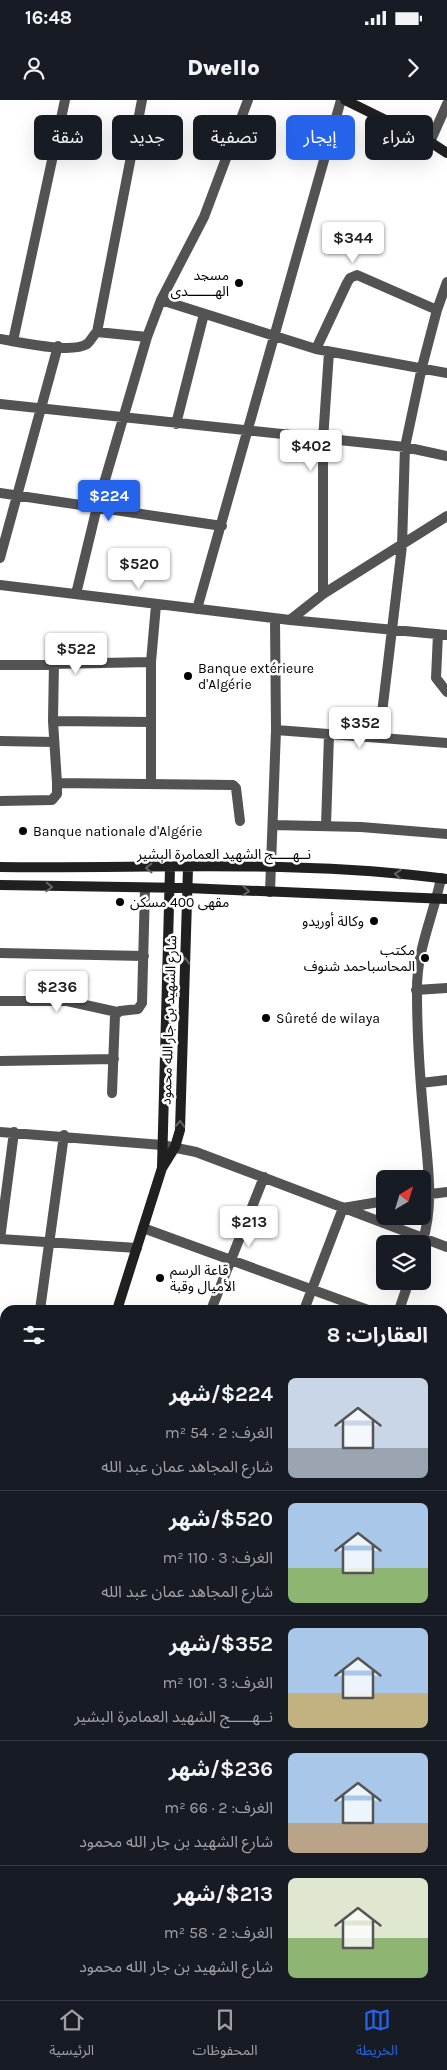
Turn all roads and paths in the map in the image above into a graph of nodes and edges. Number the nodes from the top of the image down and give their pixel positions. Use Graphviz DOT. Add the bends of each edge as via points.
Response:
graph roads {
  1 [pos="65,100"];
  2 [pos="142,100"];
  3 [pos="248,100"];
  4 [pos="341,100"];
  5 [pos="346,100"];
  6 [pos="447,104"];
  7 [pos="376,115"];
  8 [pos="433,135"];
  9 [pos="433,144"];
  10 [pos="447,153"];
  11 [pos="447,282"];
  12 [pos="445,293"];
  13 [pos="161,300"];
  14 [pos="437,310"];
  15 [pos="204,314"];
  16 [pos="97,332"];
  17 [pos="275,336"];
  18 [pos="148,337"];
  19 [pos="0,338"];
  20 [pos="13,341"];
  21 [pos="58,346"];
  22 [pos="316,349"];
  23 [pos="329,352"];
  24 [pos="422,367"];
  25 [pos="447,373"];
  26 [pos="0,404"];
  27 [pos="40,409"];
  28 [pos="123,418"];
  29 [pos="176,424"];
  30 [pos="249,432"];
  31 [pos="324,440"];
  32 [pos="405,447"];
  33 [pos="447,456"];
  34 [pos="0,493"];
  35 [pos="18,496"];
  36 [pos="97,508"];
  37 [pos="447,516"];
  38 [pos="222,526"];
  39 [pos="402,546"];
  40 [pos="0,558"];
  41 [pos="0,585"];
  42 [pos="76,594"];
  43 [pos="323,594"];
  44 [pos="156,605"];
  45 [pos="197,609"];
  46 [pos="275,619"];
  47 [pos="290,620"];
  48 [pos="393,630"];
  49 [pos="443,634"];
  50 [pos="54,662"];
  51 [pos="151,662"];
  52 [pos="0,665"];
  53 [pos="447,692"];
  54 [pos="53,721"];
  55 [pos="151,722"];
  56 [pos="276,730"];
  57 [pos="330,735"];
  58 [pos="379,738"];
  59 [pos="0,741"];
  60 [pos="54,742"];
  61 [pos="447,743"];
  62 [pos="57,783"];
  63 [pos="151,783"];
  64 [pos="0,801"];
  65 [pos="240,821"];
  66 [pos="273,824"];
  67 [pos="326,826"];
  68 [pos="447,834"];
  69 [pos="270,866"];
  70 [pos="0,867"];
  71 [pos="170,868"];
  72 [pos="188,868"];
  73 [pos="444,878"];
  74 [pos="0,885"];
  75 [pos="145,888"];
  76 [pos="169,888"];
  77 [pos="187,888"];
  78 [pos="270,892"];
  79 [pos="442,899"];
  80 [pos="0,953"];
  81 [pos="144,956"];
  82 [pos="447,988"];
  83 [pos="416,990"];
  84 [pos="0,1001"];
  85 [pos="117,1012"];
  86 [pos="114,1059"];
  87 [pos="0,1060"];
  88 [pos="447,1080"];
  89 [pos="421,1083"];
  90 [pos="112,1093"];
  91 [pos="0,1132"];
  92 [pos="14,1132"];
  93 [pos="64,1135"];
  94 [pos="162,1145"];
  95 [pos="175,1147"];
  96 [pos="162,1168"];
  97 [pos="425,1170"];
  98 [pos="264,1177"];
  99 [pos="447,1192"];
  100 [pos="431,1194"];
  101 [pos="376,1203"];
  102 [pos="343,1208"];
  103 [pos="143,1228"];
  104 [pos="408,1235"];
  105 [pos="0,1239"];
  106 [pos="48,1242"];
  107 [pos="431,1243"];
  108 [pos="447,1247"];
  109 [pos="137,1248"];
  110 [pos="231,1260"];
  111 [pos="312,1290"];
  112 [pos="406,1290"];
  113 [pos="41,1305"];
  114 [pos="119,1305"];
  115 [pos="213,1305"];
  116 [pos="306,1305"];
  117 [pos="354,1305"];
  118 [pos="401,1305"];
  1 -- 20 [label="street"];
  2 -- 16 [label="street"];
  3 -- 13 [label="street" via="204,217"];
  4 -- 17 [label="street"];
  5 -- 7 [label="street"];
  6 -- 8 [label="street"];
  9 -- 10 [label="street"];
  11 -- 12 [label="street"];
  12 -- 14 [label="street"];
  13 -- 15 [label="street"];
  13 -- 18 [label="street"];
  14 -- 22 [label="street" via="357,275 347,283"];
  14 -- 24 [label="street"];
  15 -- 17 [label="street"];
  15 -- 29 [label="street"];
  16 -- 18 [label="street"];
  16 -- 21 [label="street" via="81,347"];
  17 -- 22 [label="street"];
  17 -- 30 [label="street"];
  18 -- 28 [label="street"];
  19 -- 20 [label="street"];
  20 -- 21 [label="street"];
  21 -- 27 [label="street"];
  22 -- 23 [label="street"];
  23 -- 24 [label="street"];
  23 -- 31 [label="street"];
  24 -- 25 [label="street"];
  24 -- 32 [label="street"];
  26 -- 27 [label="street"];
  27 -- 28 [label="street"];
  27 -- 35 [label="street"];
  28 -- 29 [label="street"];
  28 -- 36 [label="street"];
  29 -- 30 [label="street"];
  30 -- 31 [label="street"];
  30 -- 38 [label="street"];
  31 -- 32 [label="street"];
  31 -- 43 [label="street"];
  32 -- 33 [label="street"];
  32 -- 39 [label="street"];
  34 -- 35 [label="street"];
  35 -- 36 [label="street"];
  35 -- 40 [label="street"];
  36 -- 38 [label="street"];
  36 -- 42 [label="street"];
  37 -- 39 [label="street"];
  38 -- 45 [label="street"];
  39 -- 43 [label="street"];
  39 -- 48 [label="street"];
  41 -- 42 [label="street"];
  42 -- 44 [label="street"];
  43 -- 47 [label="street"];
  44 -- 45 [label="street"];
  44 -- 51 [label="street"];
  45 -- 46 [label="street"];
  46 -- 47 [label="street"];
  46 -- 56 [label="street"];
  47 -- 48 [label="street"];
  48 -- 49 [label="street"];
  48 -- 58 [label="street"];
  49 -- 53 [label="street" via="436,678"];
  50 -- 51 [label="street"];
  50 -- 52 [label="street"];
  50 -- 54 [label="street"];
  51 -- 55 [label="street"];
  54 -- 55 [label="street"];
  54 -- 60 [label="street"];
  55 -- 63 [label="street"];
  56 -- 57 [label="street"];
  56 -- 66 [label="street"];
  57 -- 58 [label="street"];
  57 -- 67 [label="street"];
  58 -- 61 [label="street"];
  59 -- 60 [label="street"];
  60 -- 62 [label="street"];
  62 -- 63 [label="street"];
  62 -- 64 [label="street" via="57,794 52,800"];
  63 -- 65 [label="street" via="235,786"];
  66 -- 67 [label="street"];
  66 -- 69 [label="street"];
  67 -- 68 [label="street"];
  69 -- 72 [label="street, نــهـــــج الشهيد العمامرة البشير"];
  73 -- 69 [label="street, نــهـــــج الشهيد العمامرة البشير, one-way"];
  69 -- 78 [label="street"];
  71 -- 70 [label="street, نــهـــــج الشهيد العمامرة البشير, one-way"];
  71 -- 72 [label="street, نــهـــــج الشهيد العمامرة البشير"];
  71 -- 76 [label="street, شارع الشهيد بن جار الله محمود"];
  72 -- 77 [label="street, شارع الشهيد بن جار الله محمود"];
  73 -- 79 [label="street"];
  74 -- 75 [label="street, one-way"];
  75 -- 76 [label="street"];
  75 -- 81 [label="street"];
  76 -- 77 [label="street"];
  76 -- 94 [label="street, شارع الشهيد بن جار الله محمود"];
  77 -- 78 [label="street, one-way"];
  95 -- 77 [label="street, شارع الشهيد بن جار الله محمود, one-way" via="180,1130"];
  78 -- 79 [label="street"];
  79 -- 83 [label="street" via="424,934"];
  80 -- 81 [label="street"];
  81 -- 85 [label="street" via="141,1007"];
  82 -- 83 [label="street"];
  83 -- 89 [label="street"];
  84 -- 85 [label="street" via="67,1001"];
  85 -- 86 [label="street"];
  86 -- 87 [label="street"];
  86 -- 90 [label="street"];
  88 -- 89 [label="street"];
  89 -- 97 [label="street"];
  91 -- 92 [label="street"];
  92 -- 93 [label="street"];
  92 -- 105 [label="street"];
  93 -- 94 [label="street"];
  93 -- 106 [label="street"];
  94 -- 95 [label="street"];
  94 -- 96 [label="street, شارع الشهيد بن جار الله محمود"];
  95 -- 96 [label="street, شارع الشهيد بن جار الله محمود"];
  95 -- 98 [label="street"];
  96 -- 103 [label="street, شارع الشهيد بن جار الله محمود"];
  98 -- 102 [label="street"];
  98 -- 110 [label="street"];
  99 -- 100 [label="street"];
  101 -- 102 [label="street"];
  102 -- 104 [label="street"];
  102 -- 111 [label="street"];
  103 -- 109 [label="street, شارع الشهيد بن جار الله محمود"];
  103 -- 110 [label="street"];
  105 -- 106 [label="street"];
  106 -- 109 [label="street"];
  106 -- 113 [label="street"];
  107 -- 108 [label="street"];
  109 -- 114 [label="street, شارع الشهيد بن جار الله محمود"];
  110 -- 111 [label="street"];
  110 -- 115 [label="street"];
  111 -- 116 [label="street"];
  111 -- 117 [label="street"];
  112 -- 118 [label="street"];
}
